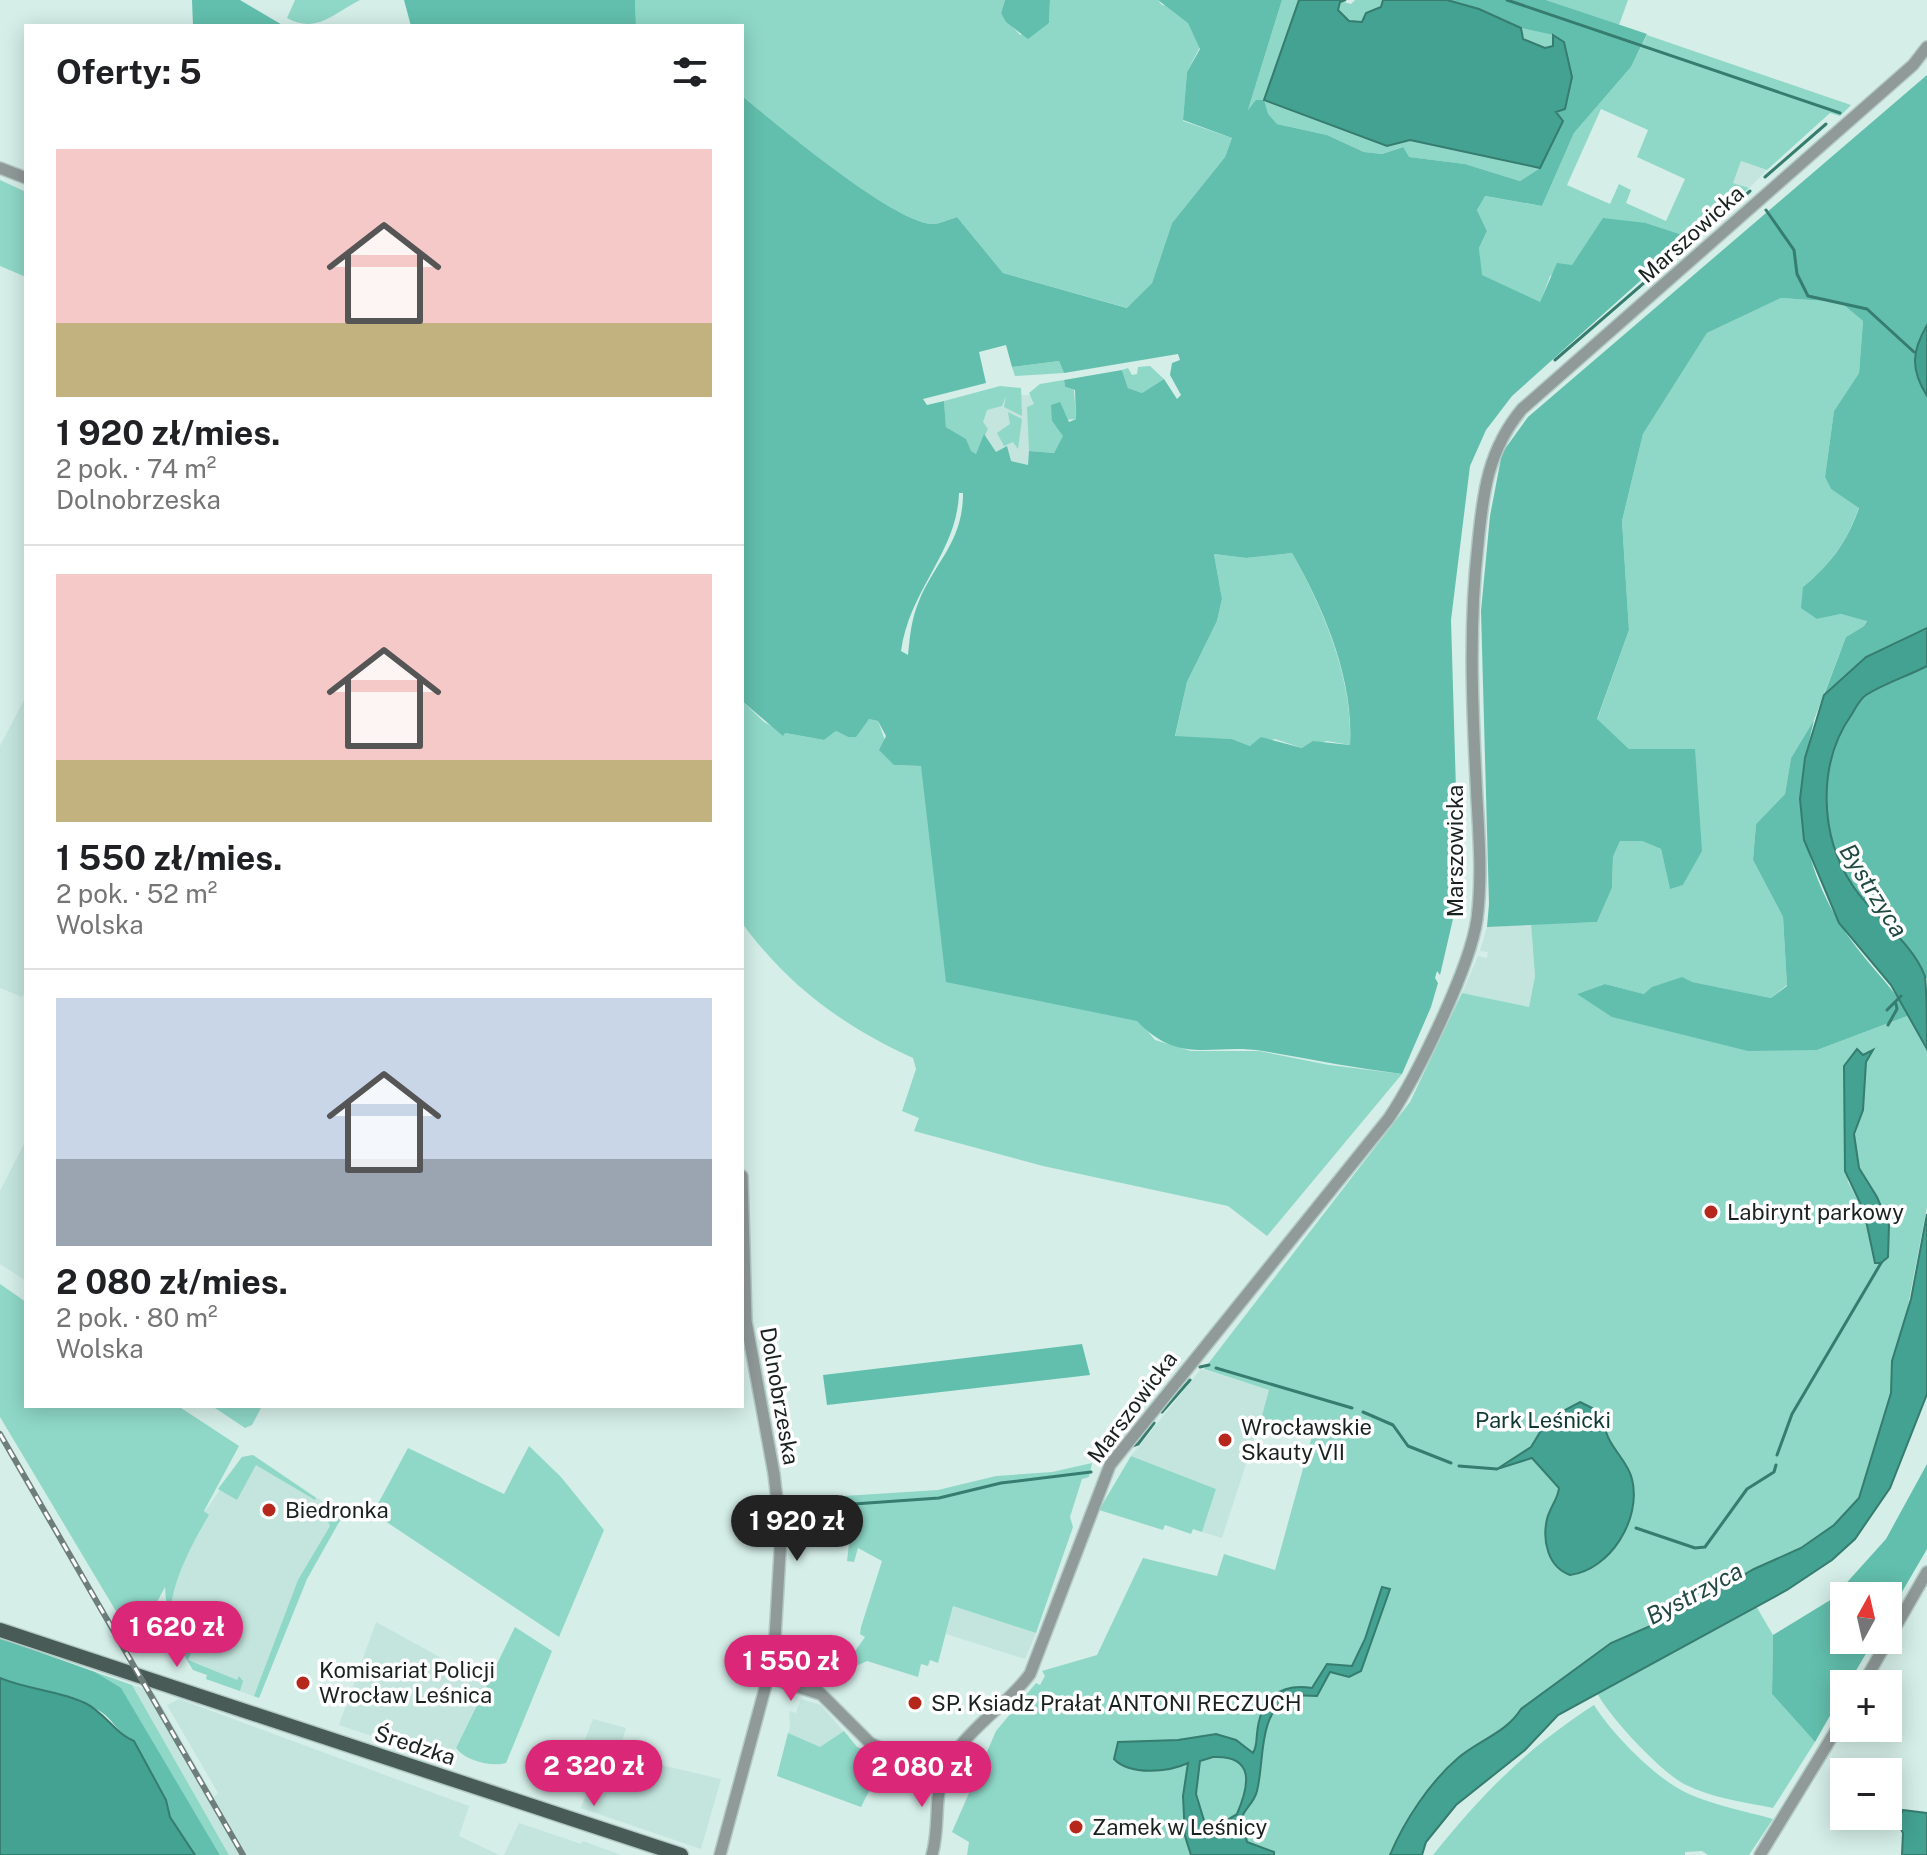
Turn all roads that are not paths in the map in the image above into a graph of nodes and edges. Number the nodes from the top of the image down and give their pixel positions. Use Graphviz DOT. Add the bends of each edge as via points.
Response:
graph roads {
  1 [pos="1927,47"];
  2 [pos="0,168"];
  3 [pos="24,177"];
  4 [pos="744,1248"];
  5 [pos="1927,1572"];
  6 [pos="1902,1616"];
  7 [pos="0,1630"];
  8 [pos="774,1655"];
  9 [pos="768,1677"];
  10 [pos="825,1696"];
  11 [pos="1830,1740"];
  12 [pos="944,1778"];
  13 [pos="679,1855"];
  14 [pos="720,1855"];
  15 [pos="932,1855"];
  16 [pos="1760,1855"];
  1 -- 12 [label="street, Marszowicka" via="1913,65 1522,409 1497,443 1483,495 1471,602 1480,872 1469,951 1417,1069 1389,1118 1110,1465 1030,1674 1007,1703 963,1741"];
  2 -- 3 [label="street"];
  4 -- 8 [label="street, Dolnobrzeska" via="746,1321 781,1529"];
  5 -- 6 [label="street"];
  7 -- 13 [label="main road, Średzka"];
  8 -- 9 [label="street, Dolnobrzeska"];
  8 -- 10 [label="street"];
  9 -- 10 [label="street"];
  9 -- 14 [label="street, Dolnobrzeska"];
  10 -- 12 [label="street" via="870,1743"];
  11 -- 16 [label="street"];
  12 -- 15 [label="street"];
}
